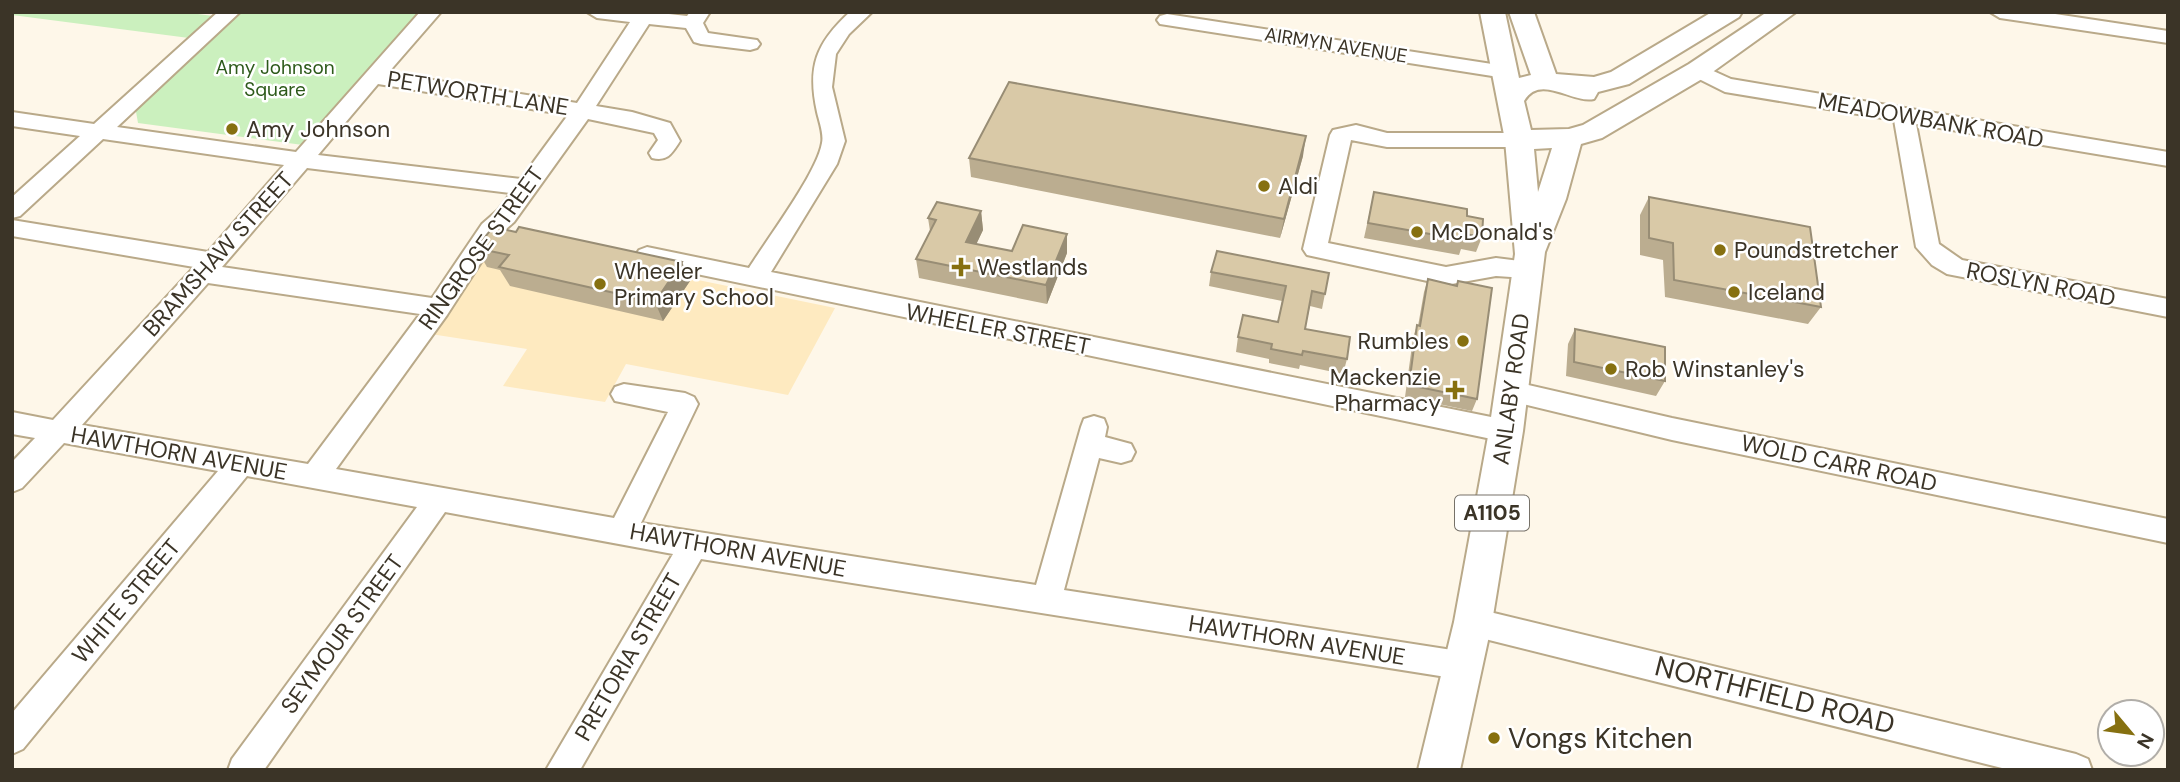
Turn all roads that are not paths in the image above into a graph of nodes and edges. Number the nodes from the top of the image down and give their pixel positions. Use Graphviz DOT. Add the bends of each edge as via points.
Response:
graph roads {
  1 [pos="230,12"];
  2 [pos="431,12"];
  3 [pos="597,12"];
  4 [pos="862,12"];
  5 [pos="1492,12"];
  6 [pos="1521,12"];
  7 [pos="1730,12"];
  8 [pos="1784,12"];
  9 [pos="2000,12"];
  10 [pos="643,17"];
  11 [pos="697,18"];
  12 [pos="1167,20"];
  13 [pos="2168,37"];
  14 [pos="750,44"];
  15 [pos="1698,70"];
  16 [pos="1505,72"];
  17 [pos="373,77"];
  18 [pos="1556,83"];
  19 [pos="583,110"];
  20 [pos="1904,116"];
  21 [pos="12,119"];
  22 [pos="1514,119"];
  23 [pos="1597,127"];
  24 [pos="102,130"];
  25 [pos="1569,138"];
  26 [pos="691,142"];
  27 [pos="2168,159"];
  28 [pos="301,160"];
  29 [pos="524,187"];
  30 [pos="12,210"];
  31 [pos="12,228"];
  32 [pos="490,230"];
  33 [pos="518,233"];
  34 [pos="625,251"];
  35 [pos="1529,262"];
  36 [pos="207,267"];
  37 [pos="755,279"];
  38 [pos="438,308"];
  39 [pos="2168,308"];
  40 [pos="1511,391"];
  41 [pos="624,394"];
  42 [pos="12,423"];
  43 [pos="60,431"];
  44 [pos="1506,431"];
  45 [pos="1121,452"];
  46 [pos="240,465"];
  47 [pos="315,477"];
  48 [pos="12,480"];
  49 [pos="439,499"];
  50 [pos="623,530"];
  51 [pos="2168,531"];
  52 [pos="694,545"];
  53 [pos="1046,601"];
  54 [pos="1473,622"];
  55 [pos="1465,666"];
  56 [pos="12,738"];
  57 [pos="244,770"];
  58 [pos="562,770"];
  59 [pos="1439,770"];
  60 [pos="2076,770"];
  1 -- 24 [label="street"];
  2 -- 17 [label="street, BRAMSHAW STREET"];
  3 -- 10 [label="street"];
  4 -- 37 [label="street" via="826,54 822,87 834,141 825,164"];
  5 -- 16 [label="main road, A1105"];
  6 -- 18 [label="main road"];
  7 -- 18 [label="main road" via="1620,78 1594,85"];
  8 -- 15 [label="main road"];
  9 -- 13 [label="street"];
  10 -- 11 [label="street"];
  10 -- 19 [label="street, RINGROSE STREET"];
  11 -- 14 [label="street" via="701,38"];
  12 -- 16 [label="street, AIRMYN AVENUE"];
  15 -- 20 [label="street, MEADOWBANK ROAD" via="1725,85"];
  15 -- 23 [label="main road"];
  16 -- 22 [label="main road, A1105"];
  17 -- 19 [label="street, PETWORTH LANE"];
  17 -- 28 [label="street, BRAMSHAW STREET"];
  18 -- 22 [label="main road" via="1521,86 1515,91"];
  18 -- 23 [label="main road" via="1590,96 1601,114"];
  19 -- 26 [label="street, PETWORTH LANE" via="662,128 665,147"];
  19 -- 29 [label="street, RINGROSE STREET"];
  20 -- 27 [label="street, MEADOWBANK ROAD"];
  20 -- 39 [label="street, ROSLYN ROAD" via="1928,247 1940,259 1956,268"];
  21 -- 24 [label="street"];
  22 -- 25 [label="main road"];
  22 -- 35 [label="main road, ANLABY ROAD / A1105"];
  22 -- 35 [label="street" via="1387,140 1356,132 1341,135 1315,249 1446,276"];
  23 -- 25 [label="main road"];
  24 -- 28 [label="street"];
  24 -- 30 [label="street"];
  25 -- 35 [label="main road, ANLABY ROAD / A1105"];
  28 -- 29 [label="street"];
  28 -- 36 [label="street, BRAMSHAW STREET"];
  29 -- 32 [label="street, RINGROSE STREET" via="506,216"];
  31 -- 36 [label="street"];
  32 -- 33 [label="street"];
  32 -- 38 [label="street, RINGROSE STREET"];
  34 -- 37 [label="street, WHEELER STREET"];
  35 -- 40 [label="main road, ANLABY ROAD / A1105"];
  36 -- 38 [label="street"];
  36 -- 43 [label="street, BRAMSHAW STREET"];
  37 -- 44 [label="street, WHEELER STREET"];
  38 -- 47 [label="street, RINGROSE STREET"];
  40 -- 44 [label="main road, ANLABY ROAD / A1105"];
  40 -- 51 [label="street, WOLD CARR ROAD" via="1672,429"];
  41 -- 50 [label="street" via="685,404"];
  42 -- 43 [label="street, HAWTHORN AVENUE"];
  43 -- 46 [label="street, HAWTHORN AVENUE"];
  43 -- 48 [label="street, BRAMSHAW STREET"];
  44 -- 54 [label="main road, ANLABY ROAD / A1105"];
  45 -- 53 [label="street" via="1091,436"];
  46 -- 47 [label="street, HAWTHORN AVENUE"];
  46 -- 56 [label="street, WHITE STREET"];
  47 -- 49 [label="street, HAWTHORN AVENUE"];
  49 -- 50 [label="street, HAWTHORN AVENUE"];
  49 -- 57 [label="street, SEYMOUR STREET"];
  50 -- 52 [label="street, HAWTHORN AVENUE"];
  52 -- 53 [label="street, HAWTHORN AVENUE"];
  52 -- 58 [label="street, PRETORIA STREET"];
  53 -- 55 [label="street, HAWTHORN AVENUE"];
  54 -- 55 [label="main road, ANLABY ROAD / A1105"];
  54 -- 60 [label="street, NORTHFIELD ROAD"];
  55 -- 59 [label="main road, ANLABY ROAD / A1105"];
}
